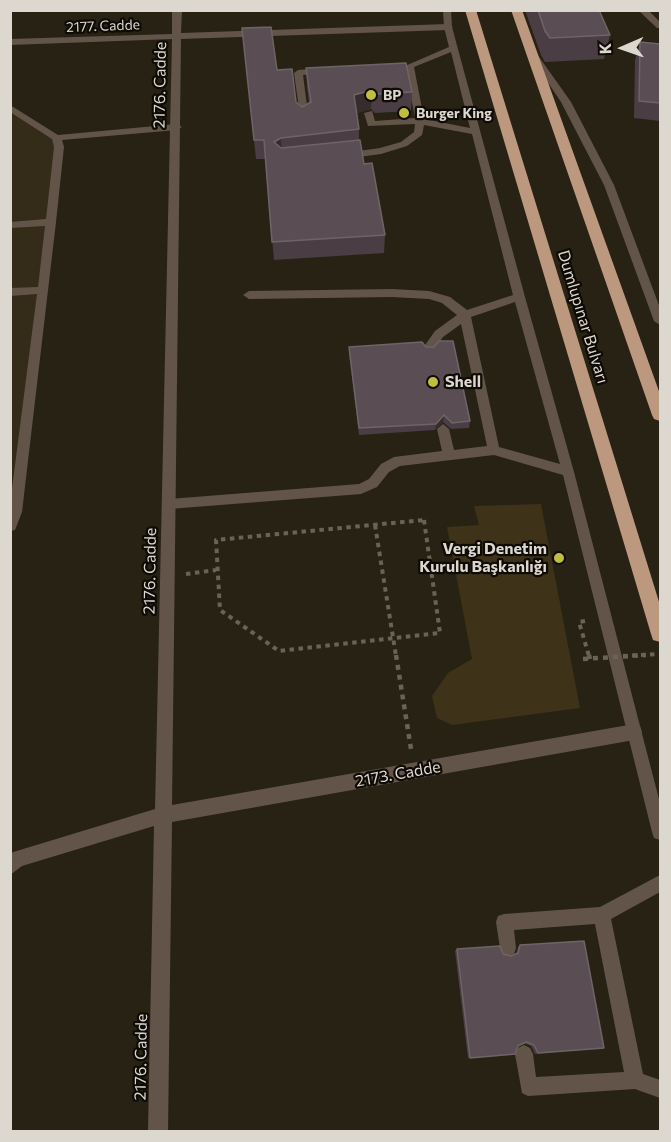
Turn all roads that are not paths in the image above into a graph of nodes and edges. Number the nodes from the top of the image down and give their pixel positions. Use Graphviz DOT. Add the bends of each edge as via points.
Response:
graph roads {
  1 [pos="177,10"];
  2 [pos="447,10"];
  3 [pos="470,10"];
  4 [pos="516,10"];
  5 [pos="642,10"];
  6 [pos="660,26"];
  7 [pos="448,27"];
  8 [pos="178,36"];
  9 [pos="10,42"];
  10 [pos="454,48"];
  11 [pos="530,51"];
  12 [pos="329,71"];
  13 [pos="10,108"];
  14 [pos="369,113"];
  15 [pos="304,121"];
  16 [pos="420,121"];
  17 [pos="177,127"];
  18 [pos="476,132"];
  19 [pos="56,138"];
  20 [pos="338,157"];
  21 [pos="51,222"];
  22 [pos="10,225"];
  23 [pos="43,290"];
  24 [pos="10,292"];
  25 [pos="249,295"];
  26 [pos="519,297"];
  27 [pos="465,315"];
  28 [pos="660,321"];
  29 [pos="429,348"];
  30 [pos="660,415"];
  31 [pos="443,429"];
  32 [pos="494,450"];
  33 [pos="449,454"];
  34 [pos="568,472"];
  35 [pos="169,504"];
  36 [pos="10,526"];
  37 [pos="660,634"];
  38 [pos="634,732"];
  39 [pos="162,815"];
  40 [pos="660,832"];
  41 [pos="10,866"];
  42 [pos="660,883"];
  43 [pos="602,915"];
  44 [pos="508,948"];
  45 [pos="524,1054"];
  46 [pos="635,1080"];
  47 [pos="660,1089"];
  48 [pos="158,1131"];
  1 -- 8 [label="street, 2176. Cadde"];
  2 -- 7 [label="lane"];
  3 -- 37 [label="highway, Dumlupınar Bulvarı"];
  4 -- 11 [label="highway"];
  5 -- 6 [label="lane"];
  7 -- 8 [label="street, 2177. Cadde"];
  7 -- 10 [label="lane"];
  8 -- 9 [label="street, 2177. Cadde"];
  8 -- 17 [label="street, 2176. Cadde"];
  10 -- 16 [label="lane" via="404,67"];
  10 -- 18 [label="lane"];
  11 -- 28 [label="lane" via="566,102 609,185"];
  11 -- 30 [label="highway"];
  12 -- 15 [label="lane" via="298,73"];
  13 -- 19 [label="lane"];
  14 -- 16 [label="lane" via="370,124"];
  16 -- 18 [label="lane"];
  16 -- 20 [label="lane" via="418,133 404,144"];
  17 -- 19 [label="lane"];
  17 -- 35 [label="street, 2176. Cadde"];
  18 -- 26 [label="lane"];
  19 -- 21 [label="lane" via="59,147"];
  21 -- 22 [label="lane"];
  21 -- 23 [label="lane"];
  23 -- 24 [label="lane"];
  23 -- 36 [label="lane" via="16,512"];
  25 -- 27 [label="lane" via="429,295 446,300"];
  26 -- 27 [label="lane"];
  26 -- 34 [label="lane"];
  27 -- 29 [label="lane" via="439,334"];
  27 -- 32 [label="lane"];
  31 -- 33 [label="lane"];
  32 -- 33 [label="lane"];
  32 -- 34 [label="lane"];
  33 -- 35 [label="lane" via="398,460 361,489"];
  34 -- 38 [label="lane"];
  35 -- 39 [label="street, 2176. Cadde"];
  38 -- 39 [label="street, 2173. Cadde"];
  38 -- 40 [label="lane"];
  39 -- 41 [label="street, 2173. Cadde" via="17,859"];
  39 -- 48 [label="street, 2176. Cadde"];
  42 -- 43 [label="lane"];
  43 -- 44 [label="lane" via="504,922"];
  43 -- 46 [label="lane"];
  45 -- 46 [label="lane" via="528,1087"];
  46 -- 47 [label="lane"];
}
